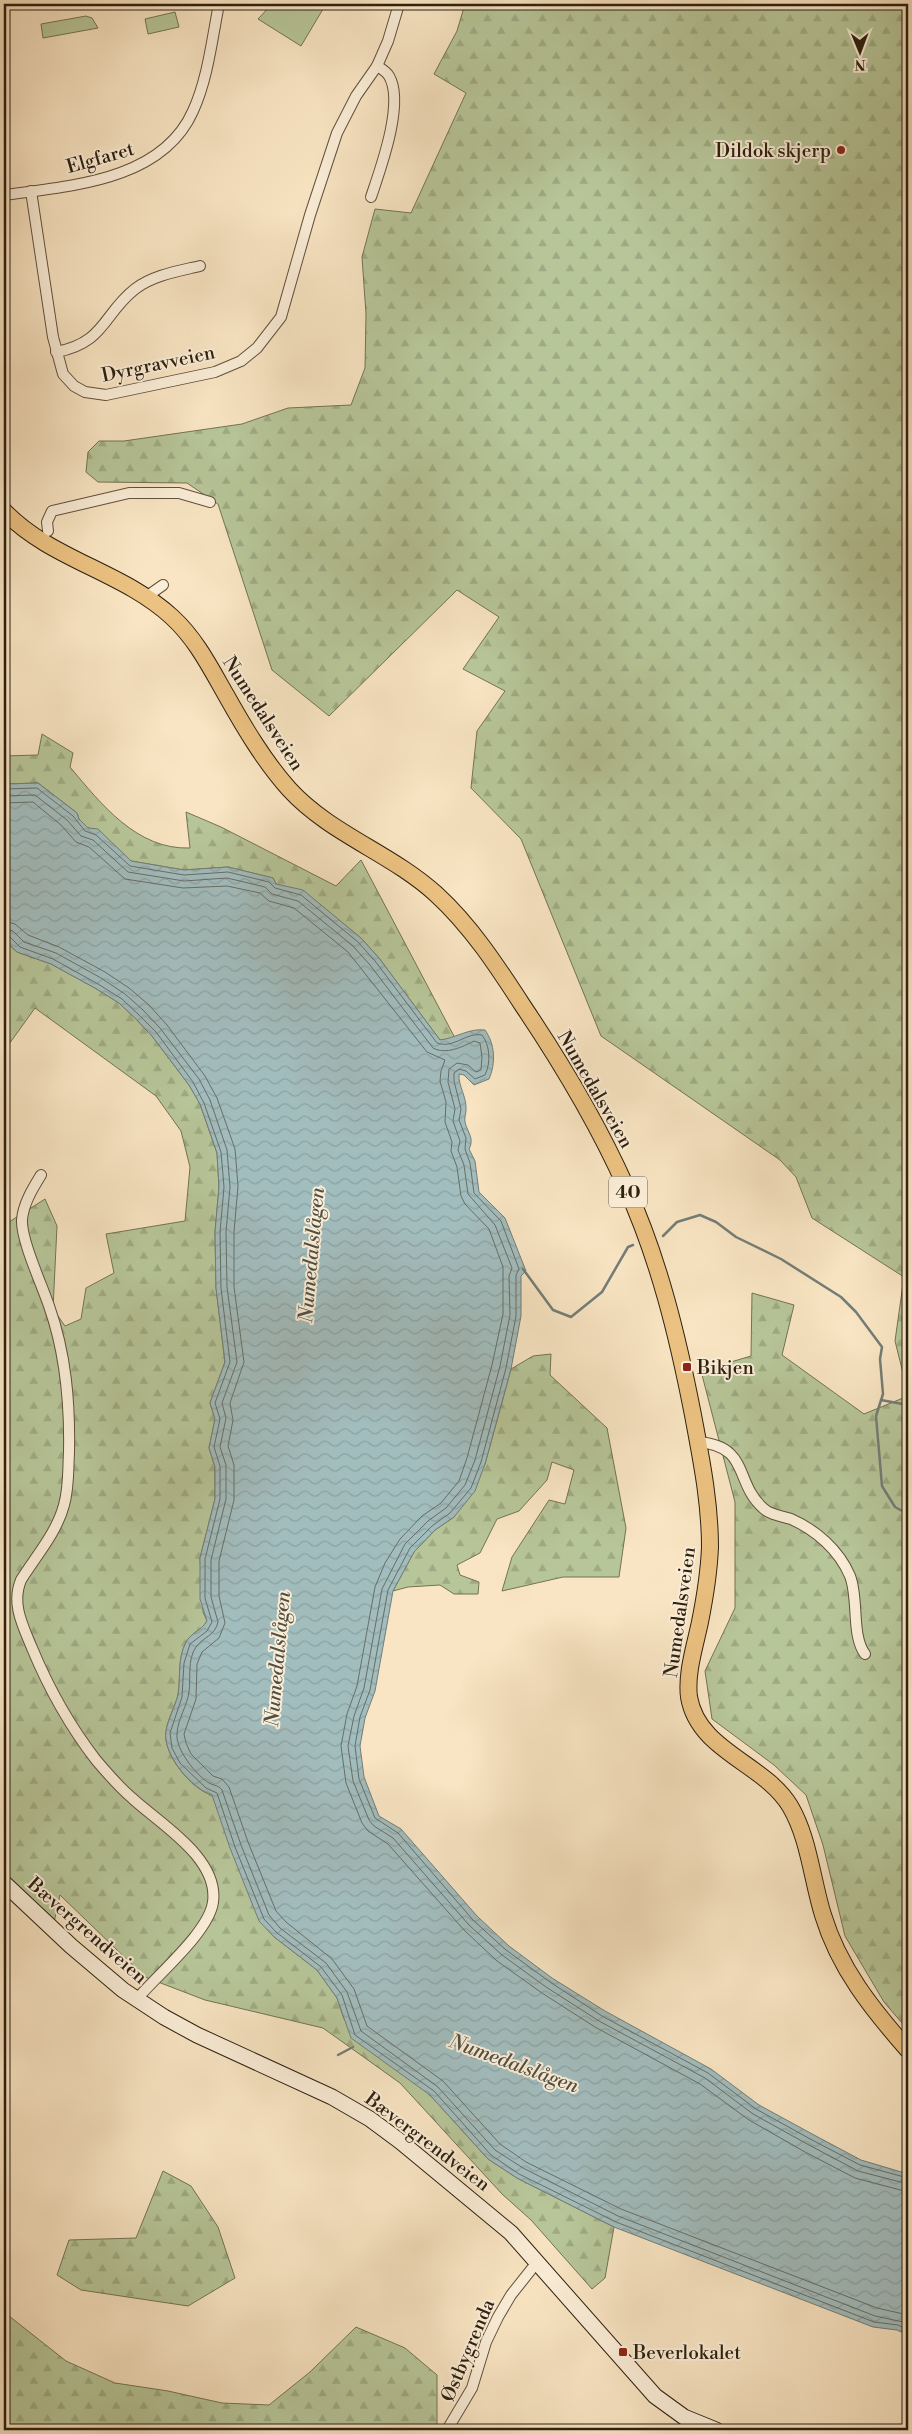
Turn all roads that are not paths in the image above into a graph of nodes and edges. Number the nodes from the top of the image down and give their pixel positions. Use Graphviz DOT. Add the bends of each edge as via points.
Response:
graph roads {
  1 [pos="219,4"];
  2 [pos="399,4"];
  3 [pos="378,66"];
  4 [pos="31,191"];
  5 [pos="4,195"];
  6 [pos="371,197"];
  7 [pos="200,266"];
  8 [pos="56,352"];
  9 [pos="210,502"];
  10 [pos="4,511"];
  11 [pos="48,531"];
  12 [pos="163,585"];
  13 [pos="146,597"];
  14 [pos="41,1175"];
  15 [pos="698,1442"];
  16 [pos="864,1654"];
  17 [pos="4,1883"];
  18 [pos="137,1999"];
  19 [pos="908,2050"];
  20 [pos="538,2261"];
  21 [pos="447,2430"];
  22 [pos="716,2430"];
  1 -- 4 [label="street, Elgfaret" via="204,81 193,112 172,142 148,162 125,171 88,182"];
  2 -- 3 [label="street, Dyrgravveien"];
  3 -- 6 [label="street" via="388,74 392,83 393,114 391,134"];
  3 -- 8 [label="street, Dyrgravveien" via="356,96 338,134 310,215 281,317 257,348 241,361 215,372 106,395 85,392 74,386 63,374"];
  4 -- 5 [label="street, Elgfaret"];
  4 -- 8 [label="street, Dyrgravveien"];
  7 -- 8 [label="street" via="147,281 134,289 88,341"];
  9 -- 11 [label="street" via="179,493 130,493 52,511 47,522"];
  10 -- 13 [label="main road, Numedalsveien / 40" via="45,543"];
  12 -- 13 [label="street"];
  13 -- 15 [label="main road, Numedalsveien / 40" via="173,618 198,648 244,726 284,784 322,817 437,895 484,948 537,1027 608,1149 646,1234 675,1334"];
  14 -- 18 [label="street" via="24,1208 22,1222 63,1358 68,1398 68,1478 57,1524 19,1585 16,1597 18,1610 49,1687 80,1739 123,1790 199,1858 213,1891 211,1910 202,1926"];
  15 -- 16 [label="street" via="727,1450 764,1510 818,1534 835,1553 850,1576 859,1641"];
  15 -- 19 [label="main road, Numedalsveien / 40" via="707,1498 710,1548 689,1684 693,1710 713,1739 760,1773 786,1801 802,1837 821,1910 841,1963"];
  17 -- 18 [label="main road, Bævergrendveien" via="71,1946"];
  18 -- 20 [label="main road, Bævergrendveien" via="186,2030 312,2087 370,2120 484,2208"];
  20 -- 21 [label="street, Østbygrenda" via="498,2317 486,2342 472,2388"];
  20 -- 22 [label="main road, Bævergrendveien" via="655,2396 684,2417"];
}
